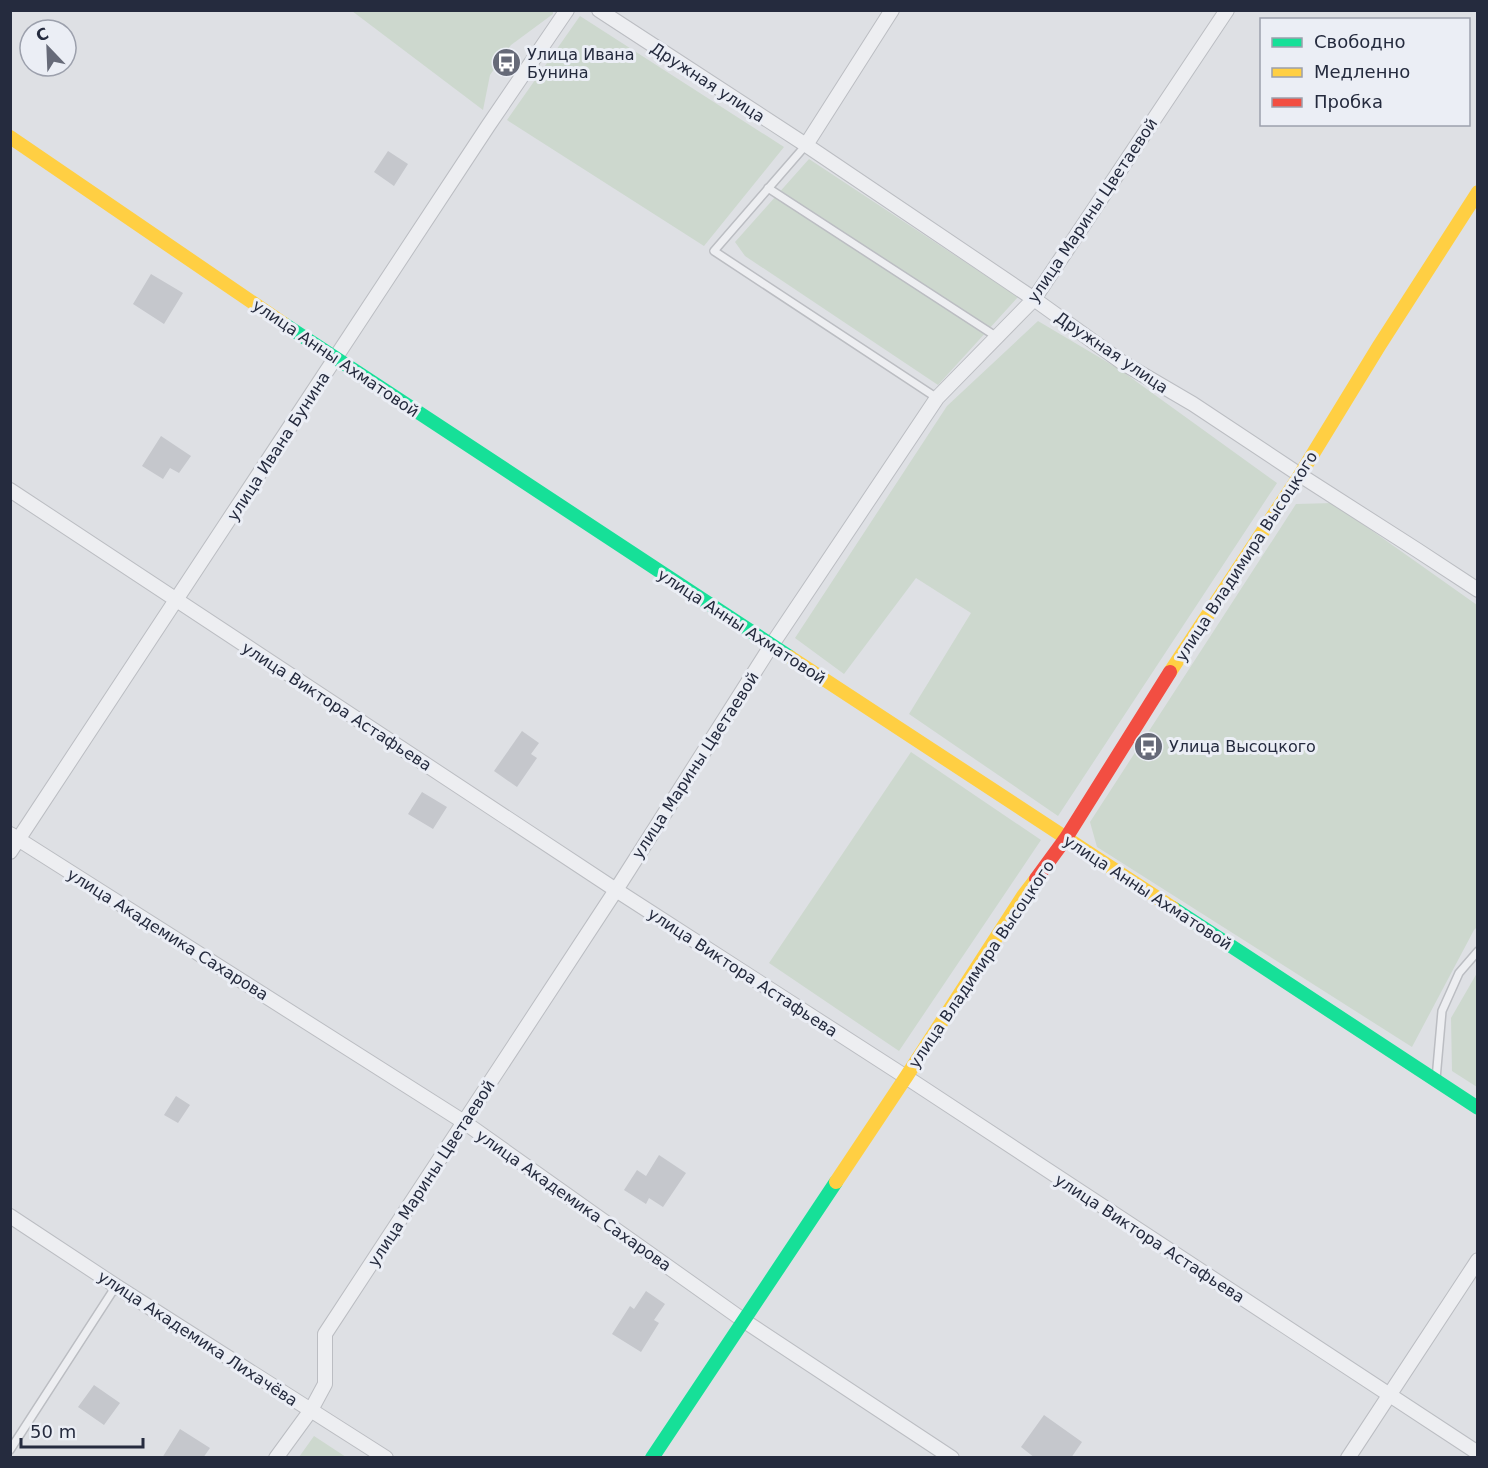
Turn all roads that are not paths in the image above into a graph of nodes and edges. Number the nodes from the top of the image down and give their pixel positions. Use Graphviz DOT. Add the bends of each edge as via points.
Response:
graph roads {
  1 [pos="567,10"];
  2 [pos="599,10"];
  3 [pos="892,10"];
  4 [pos="1227,10"];
  5 [pos="10,137"];
  6 [pos="806,145"];
  7 [pos="768,188"];
  8 [pos="1478,192"];
  9 [pos="1034,298"];
  10 [pos="997,337"];
  11 [pos="335,358"];
  12 [pos="938,398"];
  13 [pos="1300,476"];
  14 [pos="10,490"];
  15 [pos="1478,590"];
  16 [pos="177,599"];
  17 [pos="771,646"];
  18 [pos="15,837"];
  19 [pos="1066,838"];
  20 [pos="10,852"];
  21 [pos="616,890"];
  22 [pos="1478,951"];
  23 [pos="906,1077"];
  24 [pos="1436,1081"];
  25 [pos="1478,1108"];
  26 [pos="464,1122"];
  27 [pos="10,1216"];
  28 [pos="1478,1260"];
  29 [pos="116,1286"];
  30 [pos="743,1320"];
  31 [pos="1389,1395"];
  32 [pos="311,1410"];
  33 [pos="10,1450"];
  34 [pos="1478,1453"];
  35 [pos="276,1458"];
  36 [pos="386,1458"];
  37 [pos="652,1458"];
  38 [pos="952,1458"];
  39 [pos="1348,1458"];
  1 -- 11 [label="street, улица Ивана Бунина"];
  2 -- 6 [label="street, Дружная улица"];
  3 -- 6 [label="street"];
  4 -- 9 [label="street, улица Марины Цветаевой"];
  5 -- 11 [label="street, улица Анны Ахматовой"];
  6 -- 7 [label="lane"];
  6 -- 9 [label="street, Дружная улица"];
  7 -- 10 [label="lane"];
  7 -- 12 [label="lane" via="714,252"];
  8 -- 13 [label="street, улица Владимира Высоцкого"];
  9 -- 10 [label="street, улица Марины Цветаевой"];
  9 -- 13 [label="street, Дружная улица" via="1123,363 1193,404"];
  10 -- 12 [label="street, улица Марины Цветаевой"];
  11 -- 16 [label="street, улица Ивана Бунина"];
  11 -- 17 [label="street, улица Анны Ахматовой"];
  12 -- 17 [label="street, улица Марины Цветаевой"];
  13 -- 15 [label="street, Дружная улица"];
  13 -- 19 [label="street, улица Владимира Высоцкого" via="1156,693"];
  14 -- 16 [label="street, улица Виктора Астафьева"];
  16 -- 18 [label="street, улица Ивана Бунина"];
  16 -- 21 [label="street, улица Виктора Астафьева"];
  17 -- 19 [label="street, улица Анны Ахматовой"];
  17 -- 21 [label="street, улица Марины Цветаевой"];
  18 -- 20 [label="street, улица Ивана Бунина"];
  18 -- 26 [label="street, улица Академика Сахарова"];
  19 -- 23 [label="street, улица Владимира Высоцкого" via="1023,896"];
  19 -- 24 [label="street, улица Анны Ахматовой"];
  21 -- 23 [label="street, улица Виктора Астафьева"];
  21 -- 26 [label="street, улица Марины Цветаевой"];
  22 -- 24 [label="lane" via="1459,973 1442,1011"];
  23 -- 30 [label="street, улица Владимира Высоцкого"];
  23 -- 31 [label="street, улица Виктора Астафьева"];
  24 -- 25 [label="street, улица Анны Ахматовой"];
  26 -- 30 [label="street, улица Академика Сахарова"];
  26 -- 32 [label="street, улица Марины Цветаевой" via="325,1334 325,1384"];
  27 -- 29 [label="street, улица Академика Лихачёва"];
  28 -- 31 [label="street"];
  29 -- 32 [label="street, улица Академика Лихачёва"];
  29 -- 33 [label="lane"];
  30 -- 37 [label="street, улица Владимира Высоцкого"];
  30 -- 38 [label="street, улица Академика Сахарова"];
  31 -- 34 [label="street, улица Виктора Астафьева"];
  31 -- 39 [label="street"];
  32 -- 35 [label="street, улица Марины Цветаевой"];
  32 -- 36 [label="street, улица Академика Лихачёва"];
}
